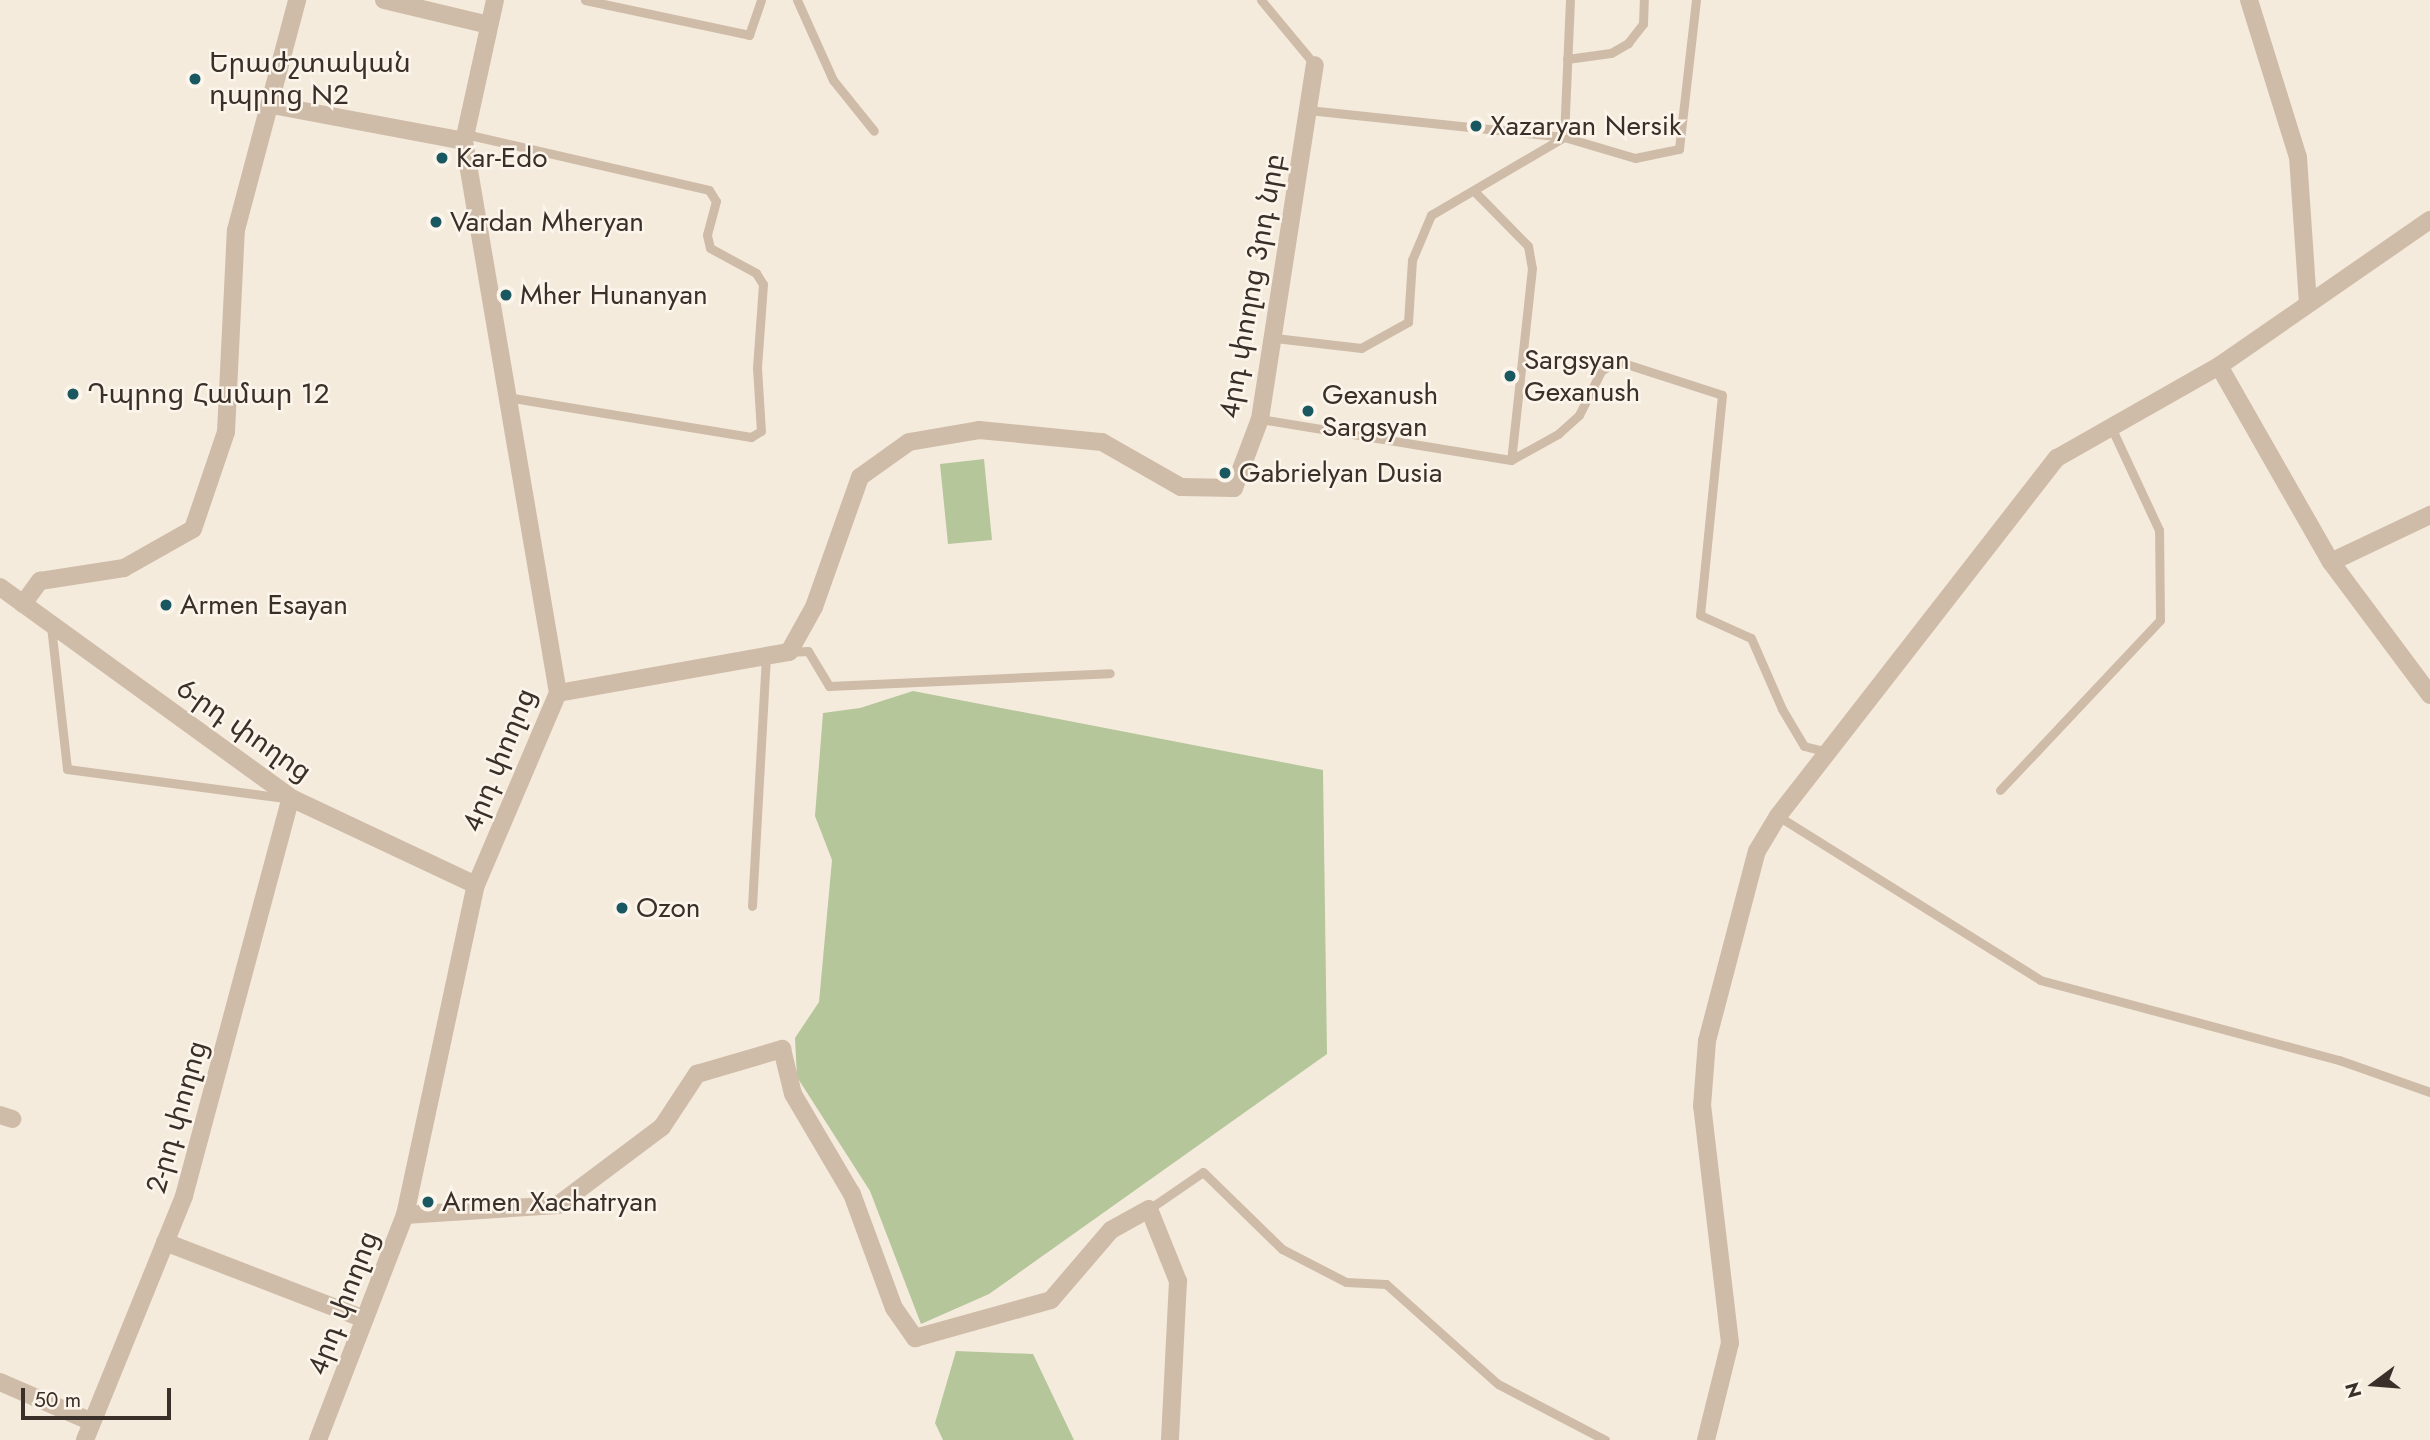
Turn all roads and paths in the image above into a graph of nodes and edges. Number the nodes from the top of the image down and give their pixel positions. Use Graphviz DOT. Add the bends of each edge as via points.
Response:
graph roads {
  1 [pos="297,0"];
  2 [pos="384,0"];
  3 [pos="495,0"];
  4 [pos="585,0"];
  5 [pos="761,0"];
  6 [pos="797,0"];
  7 [pos="1261,0"];
  8 [pos="1570,0"];
  9 [pos="1644,0"];
  10 [pos="1696,0"];
  11 [pos="2249,0"];
  12 [pos="489,24"];
  13 [pos="1567,59"];
  14 [pos="1315,65"];
  15 [pos="272,105"];
  16 [pos="1308,110"];
  17 [pos="874,131"];
  18 [pos="465,137"];
  19 [pos="1564,137"];
  20 [pos="1474,191"];
  21 [pos="2430,220"];
  22 [pos="2308,302"];
  23 [pos="1275,338"];
  24 [pos="2219,366"];
  25 [pos="505,397"];
  26 [pos="1260,419"];
  27 [pos="2110,425"];
  28 [pos="1511,460"];
  29 [pos="2430,515"];
  30 [pos="2331,562"];
  31 [pos="0,587"];
  32 [pos="23,604"];
  33 [pos="51,624"];
  34 [pos="789,652"];
  35 [pos="766,658"];
  36 [pos="1110,673"];
  37 [pos="558,693"];
  38 [pos="2430,695"];
  39 [pos="1830,752"];
  40 [pos="2000,790"];
  41 [pos="291,798"];
  42 [pos="1777,816"];
  43 [pos="476,885"];
  44 [pos="752,906"];
  45 [pos="2430,1093"];
  46 [pos="1149,1209"];
  47 [pos="405,1215"];
  48 [pos="165,1242"];
  49 [pos="365,1319"];
  50 [pos="0,1382"];
  51 [pos="92,1423"];
  52 [pos="85,1440"];
  53 [pos="318,1440"];
  54 [pos="1170,1440"];
  55 [pos="1605,1440"];
  56 [pos="1706,1440"];
  1 -- 15 [label="street"];
  2 -- 12 [label="street"];
  3 -- 12 [label="street, 4րդ փողոց"];
  4 -- 5 [label="lane" via="748,35"];
  6 -- 17 [label="lane" via="833,80"];
  7 -- 14 [label="lane"];
  8 -- 13 [label="lane"];
  9 -- 13 [label="lane" via="1643,24 1629,43 1611,53"];
  10 -- 19 [label="lane" via="1679,149 1635,158"];
  11 -- 22 [label="street" via="2298,157"];
  12 -- 18 [label="street, 4րդ փողոց"];
  13 -- 19 [label="lane"];
  14 -- 16 [label="street, 4րդ փողոց 3րդ նրբ"];
  15 -- 18 [label="street"];
  15 -- 32 [label="street" via="236,230 226,432 193,529 124,568 40,580"];
  16 -- 19 [label="lane"];
  16 -- 23 [label="street, 4րդ փողոց 3րդ նրբ"];
  18 -- 25 [label="street, 4րդ փողոց"];
  18 -- 25 [label="lane" via="709,190 716,201 707,235 710,248 756,273 763,284 757,368 761,431 751,437"];
  19 -- 20 [label="lane"];
  20 -- 23 [label="lane" via="1432,215 1412,260 1408,322 1361,348"];
  20 -- 28 [label="lane" via="1528,246 1532,268"];
  21 -- 22 [label="street"];
  22 -- 24 [label="street"];
  23 -- 26 [label="street, 4րդ փողոց 3րդ նրբ"];
  24 -- 27 [label="street"];
  24 -- 30 [label="street"];
  25 -- 37 [label="street, 4րդ փողոց"];
  26 -- 28 [label="lane"];
  26 -- 34 [label="street, 4րդ փողոց 3րդ նրբ" via="1234,488 1181,487 1102,442 979,430 909,442 860,477 814,607"];
  27 -- 39 [label="street" via="2057,458"];
  27 -- 40 [label="lane" via="2159,530 2160,620"];
  28 -- 39 [label="lane" via="1558,434 1579,415 1601,371 1617,361 1722,395 1700,615 1751,638 1804,746"];
  29 -- 30 [label="street"];
  30 -- 38 [label="street"];
  31 -- 32 [label="street, 6-րդ փողոց"];
  32 -- 33 [label="street, 6-րդ փողոց"];
  33 -- 41 [label="street, 6-րդ փողոց"];
  33 -- 41 [label="lane" via="66,769"];
  34 -- 35 [label="street"];
  34 -- 36 [label="lane" via="808,650 830,686"];
  35 -- 37 [label="street"];
  35 -- 44 [label="lane"];
  37 -- 43 [label="street, 4րդ փողոց"];
  39 -- 42 [label="street"];
  41 -- 43 [label="street, 6-րդ փողոց"];
  41 -- 48 [label="street, 2-րդ փողոց" via="184,1196"];
  42 -- 45 [label="lane" via="2040,979 2339,1060"];
  42 -- 56 [label="street" via="1758,851 1707,1041 1702,1106 1730,1343"];
  43 -- 47 [label="street, 4րդ փողոց"];
  46 -- 47 [label="street" via="1111,1230 1051,1300 915,1338 894,1308 852,1195 793,1094 782,1049 697,1074 662,1127 558,1205"];
  46 -- 54 [label="street" via="1178,1282"];
  46 -- 55 [label="lane" via="1203,1172 1282,1249 1346,1282 1386,1284 1498,1384"];
  47 -- 49 [label="street, 4րդ փողոց"];
  48 -- 49 [label="street"];
  48 -- 51 [label="street, 2-րդ փողոց"];
  49 -- 53 [label="street, 4րդ փողոց"];
  50 -- 51 [label="street"];
  51 -- 52 [label="street, 2-րդ փողոց"];
}
